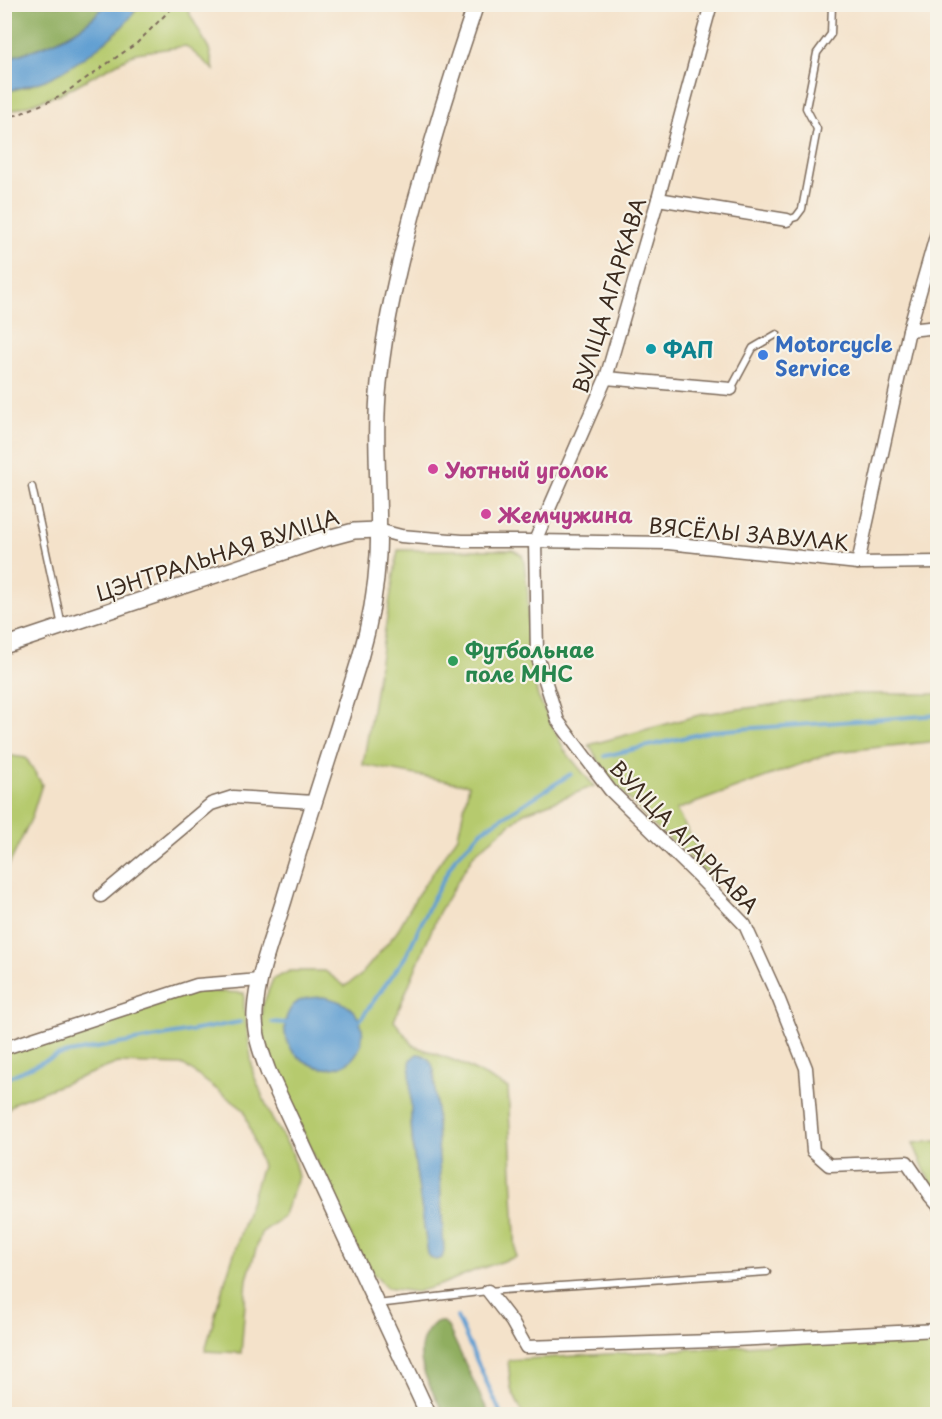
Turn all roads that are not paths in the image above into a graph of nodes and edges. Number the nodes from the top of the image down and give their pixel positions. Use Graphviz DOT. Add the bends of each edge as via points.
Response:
graph roads {
  1 [pos="476,4"];
  2 [pos="711,4"];
  3 [pos="832,4"];
  4 [pos="658,199"];
  5 [pos="787,220"];
  6 [pos="938,229"];
  7 [pos="938,327"];
  8 [pos="909,330"];
  9 [pos="777,334"];
  10 [pos="606,378"];
  11 [pos="731,390"];
  12 [pos="32,487"];
  13 [pos="378,530"];
  14 [pos="535,541"];
  15 [pos="938,562"];
  16 [pos="858,563"];
  17 [pos="63,627"];
  18 [pos="4,646"];
  19 [pos="313,802"];
  20 [pos="101,896"];
  21 [pos="260,980"];
  22 [pos="5,1048"];
  23 [pos="934,1201"];
  24 [pos="767,1272"];
  25 [pos="488,1291"];
  26 [pos="377,1305"];
  27 [pos="938,1330"];
  28 [pos="428,1414"];
  1 -- 13 [label="street" via="434,134 386,327 378,388"];
  2 -- 4 [label="street, ВУЛІЦА АГАРКАВА"];
  3 -- 5 [label="lane" via="831,34 817,53 806,108 817,129 802,209"];
  4 -- 5 [label="street"];
  4 -- 10 [label="street, ВУЛІЦА АГАРКАВА"];
  6 -- 8 [label="street"];
  7 -- 8 [label="street"];
  8 -- 16 [label="street"];
  9 -- 11 [label="lane" via="753,348"];
  10 -- 11 [label="street"];
  10 -- 14 [label="street, ВУЛІЦА АГАРКАВА"];
  12 -- 17 [label="lane"];
  13 -- 14 [label="street, ВЯСЁЛЫ ЗАВУЛАК" via="462,541"];
  13 -- 17 [label="street, ЦЭНТРАЛЬНАЯ ВУЛІЦА" via="354,531 320,540"];
  13 -- 19 [label="street" via="368,627"];
  14 -- 16 [label="street, ВЯСЁЛЫ ЗАВУЛАК" via="668,543"];
  14 -- 23 [label="street, ВУЛІЦА АГАРКАВА" via="537,655 558,721 610,790 745,925 806,1068 813,1151 829,1165 908,1162"];
  15 -- 16 [label="street, ВЯСЁЛЫ ЗАВУЛАК"];
  17 -- 18 [label="street, ЦЭНТРАЛЬНАЯ ВУЛІЦА"];
  19 -- 20 [label="street" via="233,797 211,804"];
  19 -- 21 [label="street"];
  21 -- 22 [label="street" via="197,985"];
  21 -- 26 [label="street" via="255,1014 261,1052"];
  24 -- 25 [label="lane"];
  25 -- 26 [label="lane"];
  25 -- 27 [label="street" via="526,1347"];
  26 -- 28 [label="street"];
}
